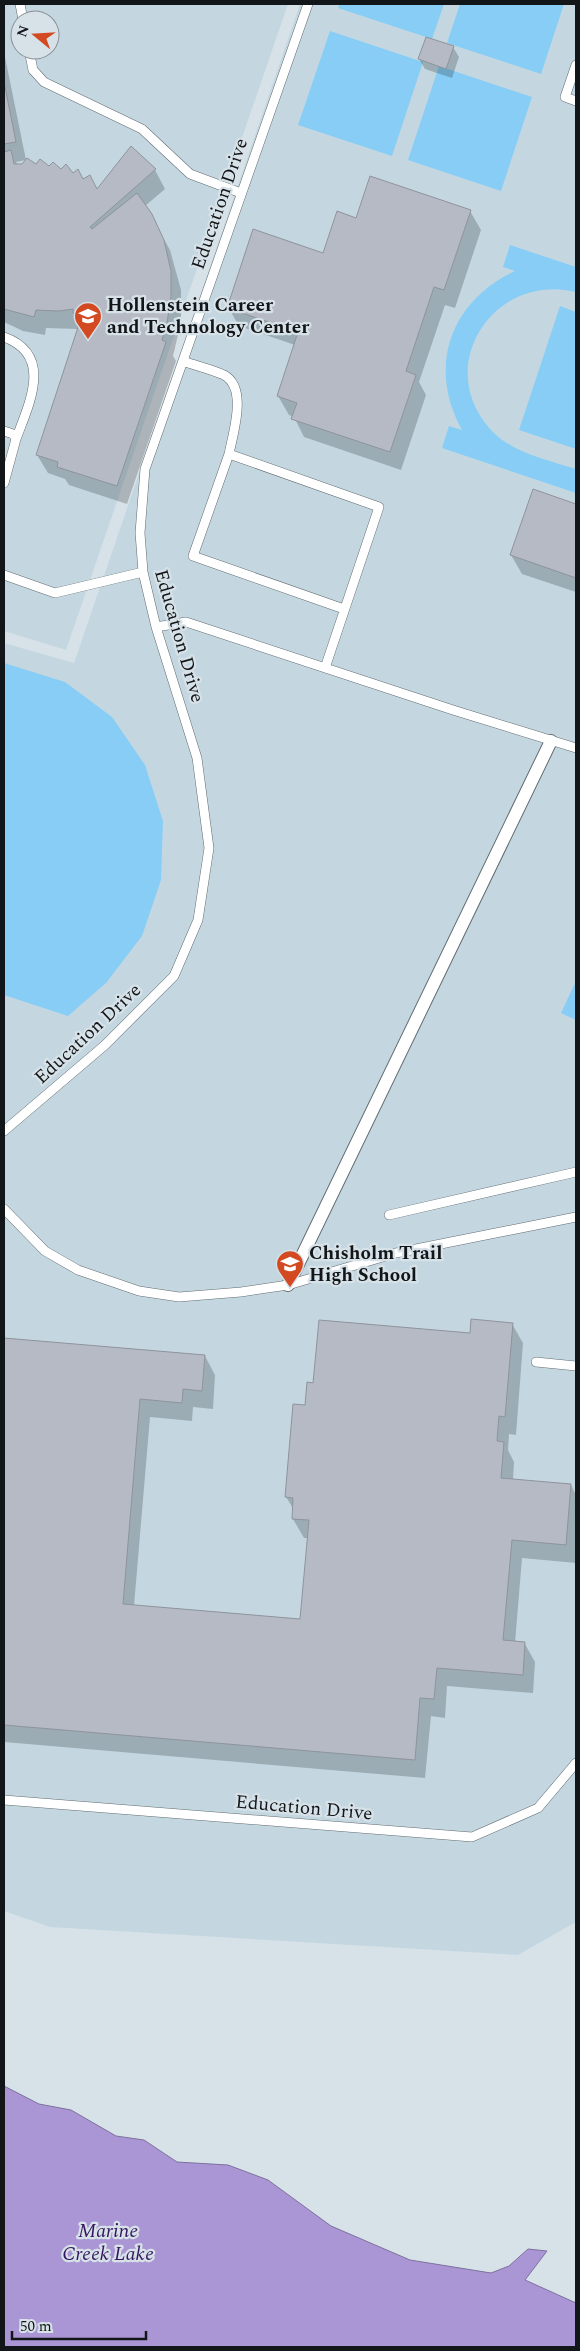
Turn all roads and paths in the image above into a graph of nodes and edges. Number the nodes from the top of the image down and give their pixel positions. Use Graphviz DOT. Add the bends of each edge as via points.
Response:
graph roads {
  1 [pos="308,4"];
  2 [pos="32,60"];
  3 [pos="576,64"];
  4 [pos="576,101"];
  5 [pos="241,193"];
  6 [pos="4,337"];
  7 [pos="182,361"];
  8 [pos="4,430"];
  9 [pos="16,439"];
  10 [pos="230,454"];
  11 [pos="4,483"];
  12 [pos="143,572"];
  13 [pos="4,575"];
  14 [pos="344,610"];
  15 [pos="156,627"];
  16 [pos="325,668"];
  17 [pos="551,741"];
  18 [pos="576,748"];
  19 [pos="4,1131"];
  20 [pos="576,1172"];
  21 [pos="4,1209"];
  22 [pos="389,1215"];
  23 [pos="576,1217"];
  24 [pos="288,1285"];
  25 [pos="536,1362"];
  26 [pos="576,1366"];
  27 [pos="576,1763"];
  28 [pos="4,1800"];
  1 -- 5 [label="lane, Education Drive"];
  2 -- 5 [label="lane" via="34,70 44,82 142,130 190,174"];
  3 -- 4 [label="lane" via="565,97"];
  5 -- 7 [label="lane, Education Drive"];
  6 -- 9 [label="lane" via="25,350 34,373 34,387"];
  7 -- 10 [label="lane" via="225,376 232,383 238,400"];
  7 -- 12 [label="lane, Education Drive" via="145,469 140,533"];
  8 -- 9 [label="lane"];
  9 -- 11 [label="lane"];
  10 -- 14 [label="lane" via="379,506"];
  10 -- 14 [label="lane" via="193,556"];
  12 -- 13 [label="lane" via="55,593"];
  12 -- 15 [label="lane, Education Drive"];
  14 -- 16 [label="lane"];
  15 -- 16 [label="lane" via="186,622"];
  15 -- 19 [label="lane, Education Drive" via="197,758 209,848 198,920 174,976 105,1045"];
  16 -- 17 [label="lane"];
  17 -- 18 [label="lane"];
  17 -- 24 [label="street"];
  20 -- 22 [label="lane"];
  21 -- 24 [label="lane" via="45,1251 60,1261 139,1291 179,1297"];
  23 -- 24 [label="lane" via="396,1253"];
  25 -- 26 [label="lane"];
  27 -- 28 [label="lane, Education Drive" via="538,1808 472,1837"];
}
